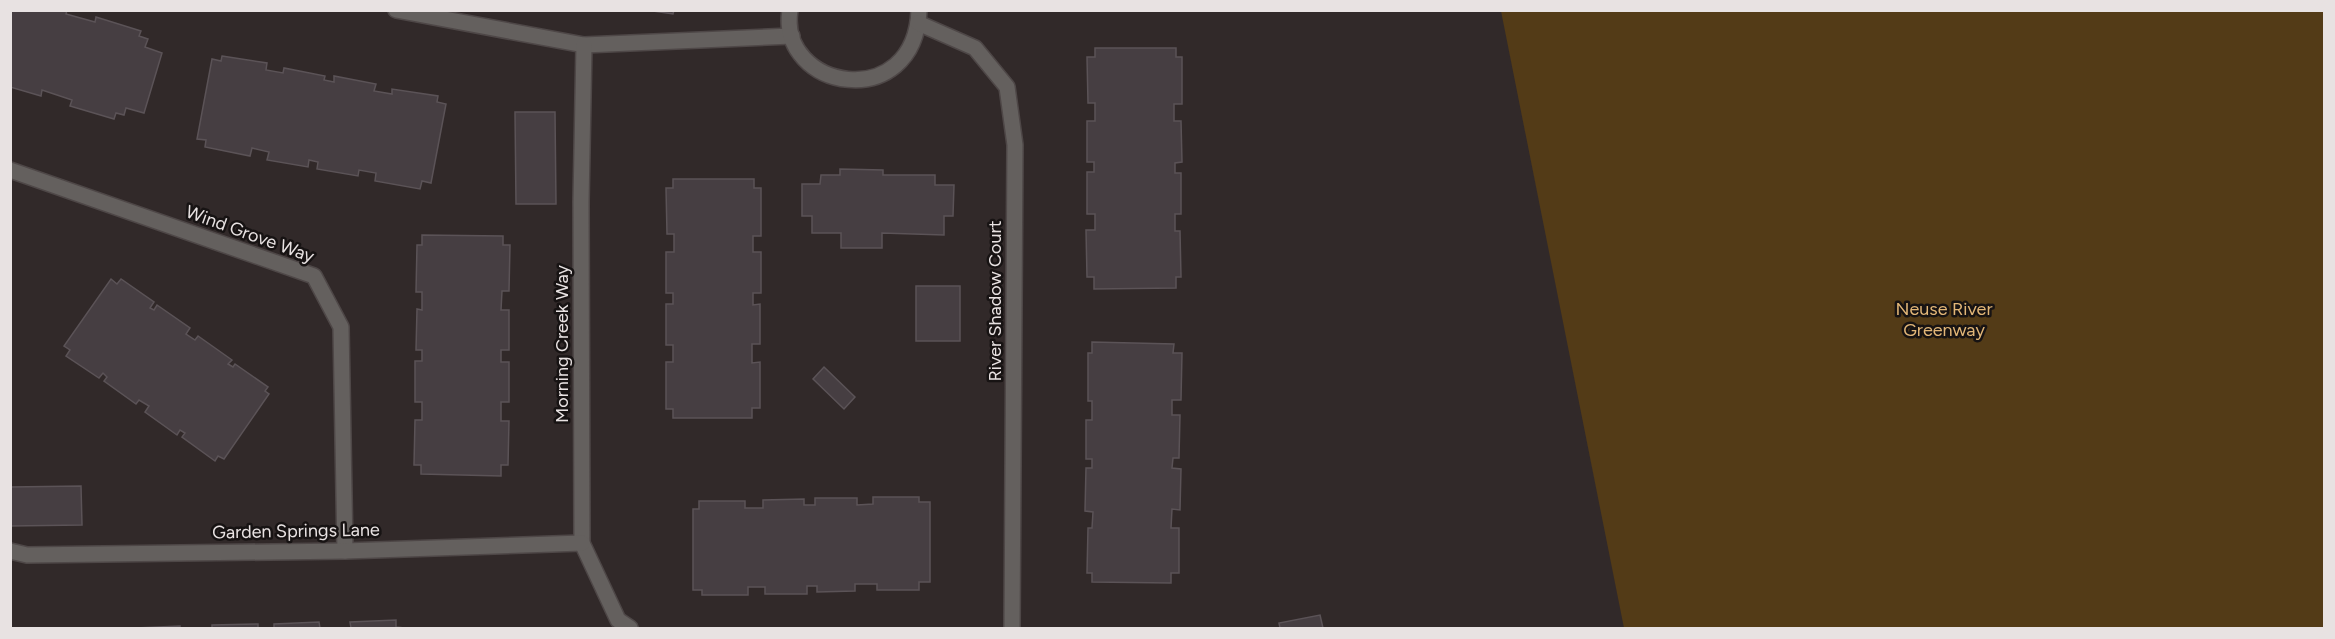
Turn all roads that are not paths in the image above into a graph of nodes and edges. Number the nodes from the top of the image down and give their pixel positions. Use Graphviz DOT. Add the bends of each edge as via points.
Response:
graph roads {
  1 [pos="396,10"];
  2 [pos="790,10"];
  3 [pos="918,17"];
  4 [pos="792,36"];
  5 [pos="584,45"];
  6 [pos="10,170"];
  7 [pos="582,543"];
  8 [pos="10,551"];
  9 [pos="345,551"];
  10 [pos="630,628"];
  11 [pos="1012,628"];
  1 -- 5 [label="street"];
  2 -- 4 [label="street"];
  3 -- 4 [label="street" via="910,49 896,66 878,77 856,81 835,78 816,69"];
  3 -- 11 [label="street, River Shadow Court" via="975,48 1008,87 1015,145"];
  4 -- 5 [label="street"];
  5 -- 7 [label="street, Morning Creek Way"];
  6 -- 9 [label="street, Wind Grove Way" via="314,276 341,327"];
  7 -- 9 [label="street, Garden Springs Lane"];
  7 -- 10 [label="street, Morning Creek Way" via="618,620"];
  8 -- 9 [label="street, Garden Springs Lane" via="27,555"];
}
